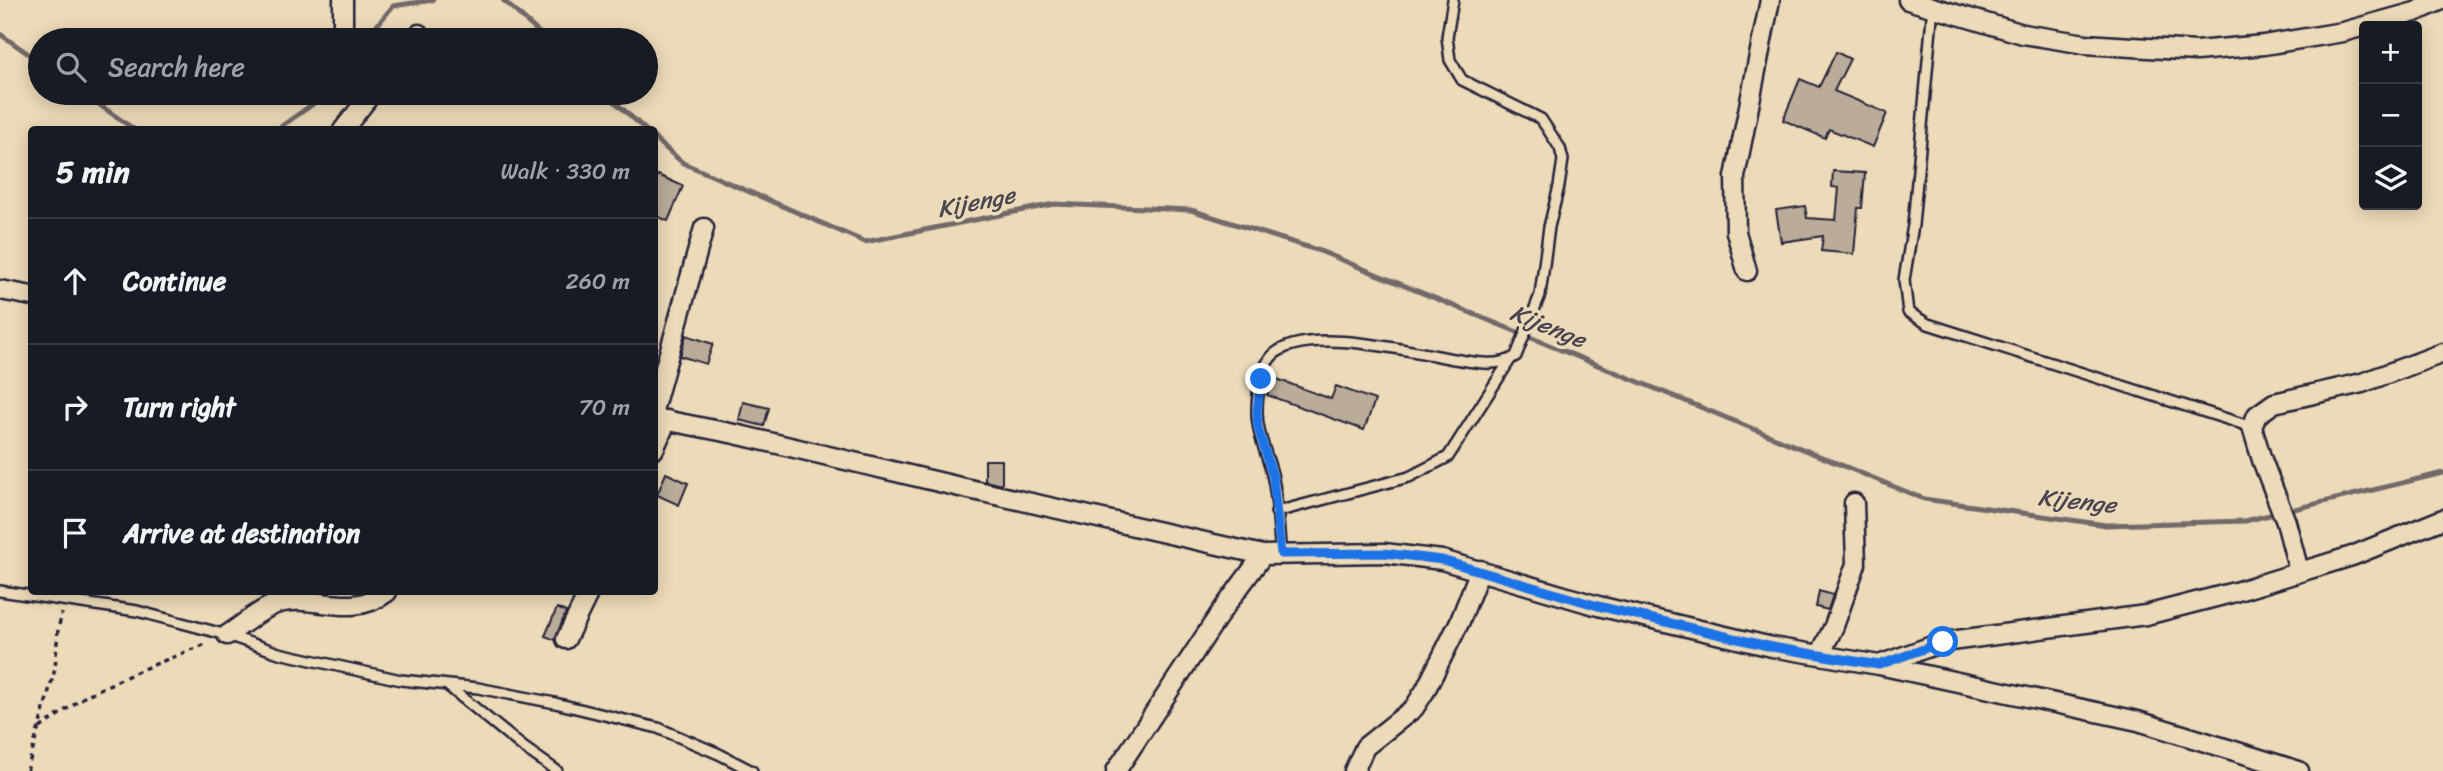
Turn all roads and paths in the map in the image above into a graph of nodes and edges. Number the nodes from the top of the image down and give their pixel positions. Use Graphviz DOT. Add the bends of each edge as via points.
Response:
graph roads {
  1 [pos="343,0"];
  2 [pos="1453,0"];
  3 [pos="1770,0"];
  4 [pos="1908,0"];
  5 [pos="2442,0"];
  6 [pos="1933,3"];
  7 [pos="343,28"];
  8 [pos="363,105"];
  9 [pos="346,126"];
  10 [pos="704,228"];
  11 [pos="1747,271"];
  12 [pos="0,289"];
  13 [pos="28,295"];
  14 [pos="2443,353"];
  15 [pos="1513,358"];
  16 [pos="659,415"];
  17 [pos="2252,427"];
  18 [pos="1854,503"];
  19 [pos="1276,512"];
  20 [pos="2443,519"];
  21 [pos="1272,554"];
  22 [pos="1480,570"];
  23 [pos="2299,571"];
  24 [pos="0,591"];
  25 [pos="380,595"];
  26 [pos="588,595"];
  27 [pos="65,601"];
  28 [pos="227,635"];
  29 [pos="566,639"];
  30 [pos="1820,655"];
  31 [pos="1879,665"];
  32 [pos="446,685"];
  33 [pos="40,728"];
  34 [pos="27,771"];
  35 [pos="557,771"];
  36 [pos="752,771"];
  37 [pos="1116,771"];
  38 [pos="1354,771"];
  39 [pos="2299,771"];
  1 -- 7 [label="street"];
  2 -- 15 [label="lane" via="1447,37 1450,60 1462,80 1541,120 1563,160 1543,285"];
  3 -- 11 [label="street" via="1735,177 1736,232"];
  4 -- 6 [label="street"];
  5 -- 6 [label="street" via="2343,32 2196,51 2085,44 2023,34"];
  6 -- 17 [label="lane" via="1904,279 1908,312 1927,324"];
  8 -- 9 [label="street"];
  10 -- 16 [label="street"];
  12 -- 13 [label="street"];
  14 -- 17 [label="street" via="2362,383 2274,403 2257,415"];
  15 -- 19 [label="lane" via="1448,457 1409,477"];
  15 -- 19 [label="lane" via="1499,363 1470,361 1348,341 1286,346 1266,365 1257,412 1273,477"];
  16 -- 21 [label="street"];
  17 -- 23 [label="street"];
  18 -- 30 [label="street" via="1856,564"];
  19 -- 21 [label="lane"];
  20 -- 23 [label="street" via="2352,556"];
  21 -- 22 [label="street" via="1384,553"];
  21 -- 37 [label="street" via="1221,612"];
  22 -- 30 [label="street" via="1598,606"];
  22 -- 38 [label="street" via="1425,691 1414,708 1365,747"];
  23 -- 31 [label="street" via="2146,615 1943,642"];
  24 -- 27 [label="lane"];
  25 -- 28 [label="street" via="363,603 334,606 279,603"];
  26 -- 29 [label="street"];
  27 -- 28 [label="lane" via="137,611"];
  27 -- 33 [label="path"];
  28 -- 32 [label="lane" via="279,653 401,680"];
  28 -- 33 [label="path" via="87,695"];
  30 -- 31 [label="street"];
  31 -- 39 [label="street" via="2138,722"];
  32 -- 35 [label="lane"];
  32 -- 36 [label="lane" via="555,703 658,728"];
  33 -- 34 [label="path"];
}
